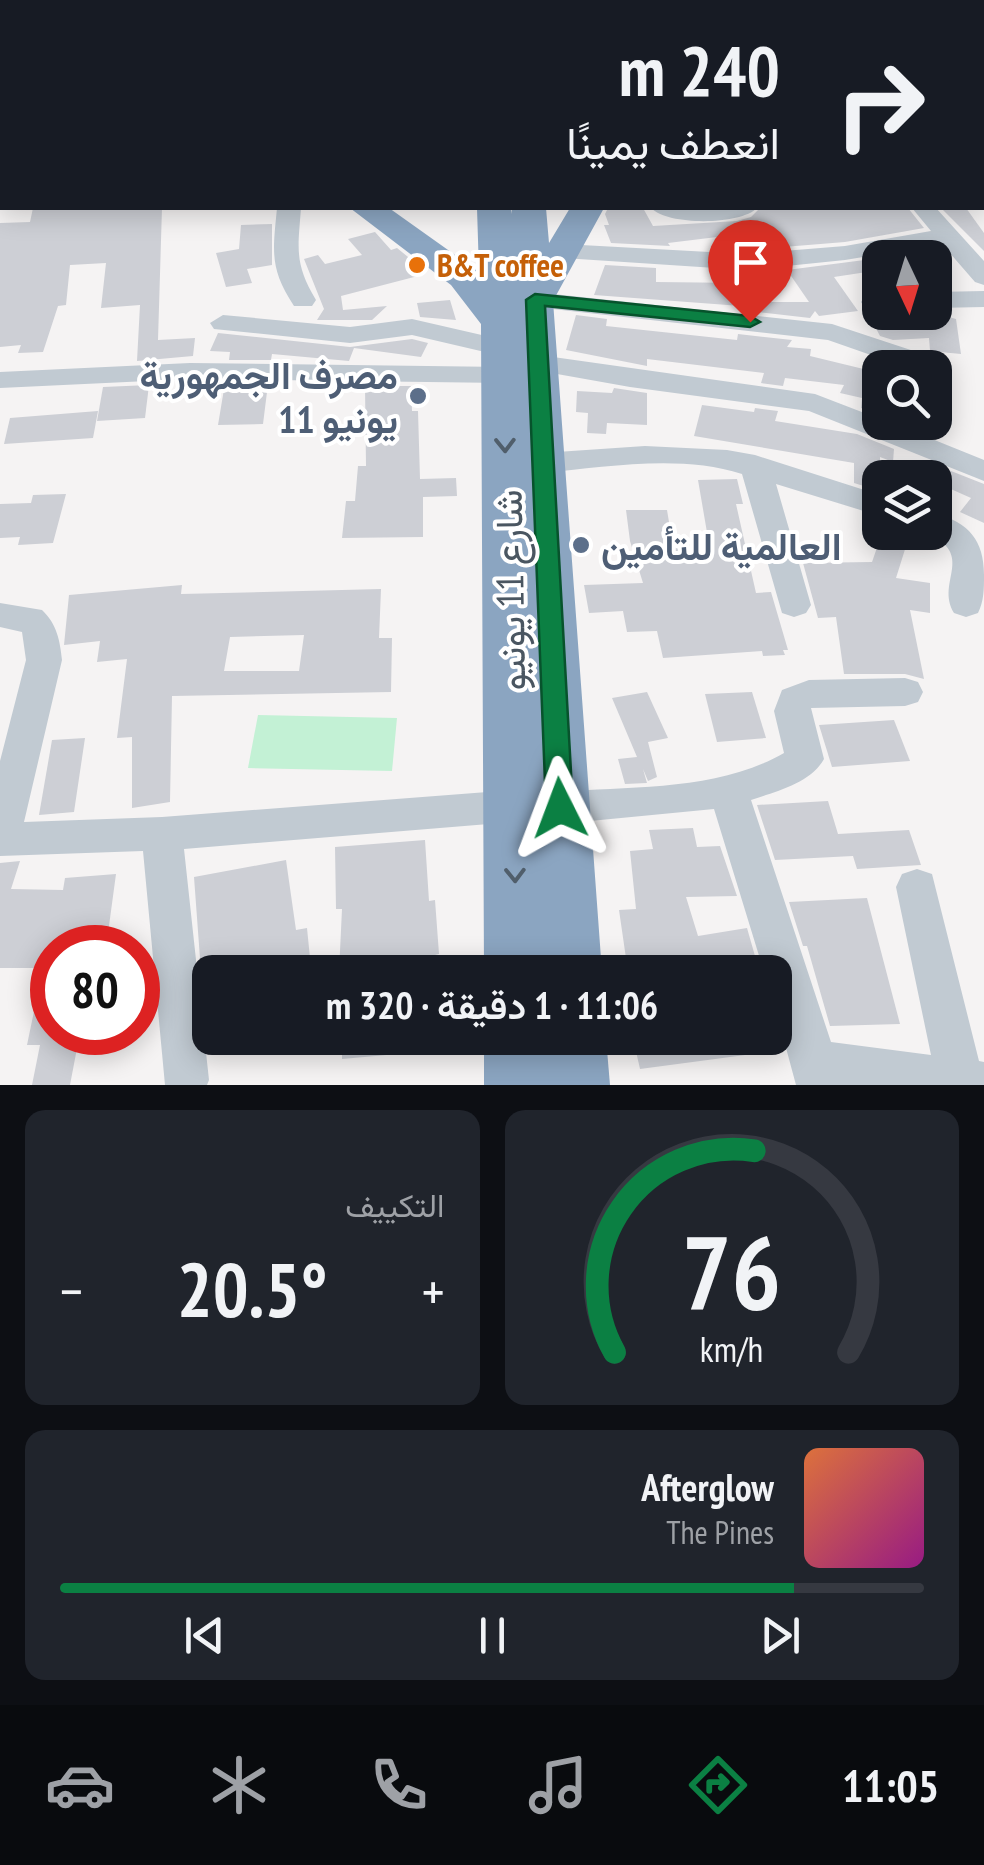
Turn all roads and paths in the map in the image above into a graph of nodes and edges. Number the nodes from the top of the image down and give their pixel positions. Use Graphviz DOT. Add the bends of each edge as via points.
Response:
graph roads {
  1 [pos="289,210"];
  2 [pos="370,210"];
  3 [pos="384,210"];
  4 [pos="492,210"];
  5 [pos="493,210"];
  6 [pos="529,210"];
  7 [pos="585,210"];
  8 [pos="668,210"];
  9 [pos="727,210"];
  10 [pos="926,210"];
  11 [pos="948,236"];
  12 [pos="563,251"];
  13 [pos="979,266"];
  14 [pos="984,299"];
  15 [pos="302,300"];
  16 [pos="952,300"];
  17 [pos="224,323"];
  18 [pos="516,342"];
  19 [pos="883,350"];
  20 [pos="0,380"];
  21 [pos="542,463"];
  22 [pos="755,464"];
  23 [pos="984,471"];
  24 [pos="862,500"];
  25 [pos="952,532"];
  26 [pos="966,604"];
  27 [pos="794,605"];
  28 [pos="0,615"];
  29 [pos="905,692"];
  30 [pos="728,791"];
  31 [pos="537,807"];
  32 [pos="162,834"];
  33 [pos="0,838"];
  34 [pos="917,887"];
  35 [pos="518,955"];
  36 [pos="567,955"];
  37 [pos="518,1055"];
  38 [pos="574,1055"];
  39 [pos="817,1073"];
  40 [pos="186,1080"];
  41 [pos="972,1082"];
  42 [pos="518,1085"];
  43 [pos="576,1085"];
  1 -- 15 [label="street" via="283,256"];
  2 -- 18 [label="highway" via="464,278"];
  3 -- 4 [label="highway" via="413,232 431,236 453,234"];
  5 -- 18 [label="highway, شارع 11 يونيو"];
  6 -- 18 [label="highway, شارع 11 يونيو"];
  7 -- 12 [label="highway"];
  8 -- 9 [label="street"];
  10 -- 11 [label="street"];
  11 -- 12 [label="street" via="746,262"];
  11 -- 13 [label="street"];
  12 -- 18 [label="highway"];
  14 -- 16 [label="street"];
  17 -- 18 [label="street" via="350,335 412,327"];
  18 -- 19 [label="street" via="832,332"];
  18 -- 20 [label="street"];
  18 -- 21 [label="highway, شارع 11 يونيو"];
  18 -- 23 [label="street" via="648,382 815,403"];
  18 -- 31 [label="highway, شارع 11 يونيو, one-way"];
  21 -- 22 [label="street" via="645,455"];
  21 -- 31 [label="highway, شارع 11 يونيو"];
  22 -- 24 [label="street"];
  22 -- 27 [label="street"];
  25 -- 26 [label="street" via="969,548"];
  28 -- 33 [label="street" via="23,614 37,624 44,660"];
  29 -- 30 [label="street" via="795,700 805,759"];
  30 -- 31 [label="street"];
  30 -- 39 [label="street"];
  31 -- 32 [label="street"];
  31 -- 35 [label="highway, شارع 11 يونيو, one-way"];
  31 -- 36 [label="highway, شارع 11 يونيو"];
  32 -- 33 [label="street"];
  32 -- 40 [label="street"];
  34 -- 41 [label="street"];
  37 -- 42 [label="highway"];
  38 -- 43 [label="highway"];
  39 -- 41 [label="street"];
}
